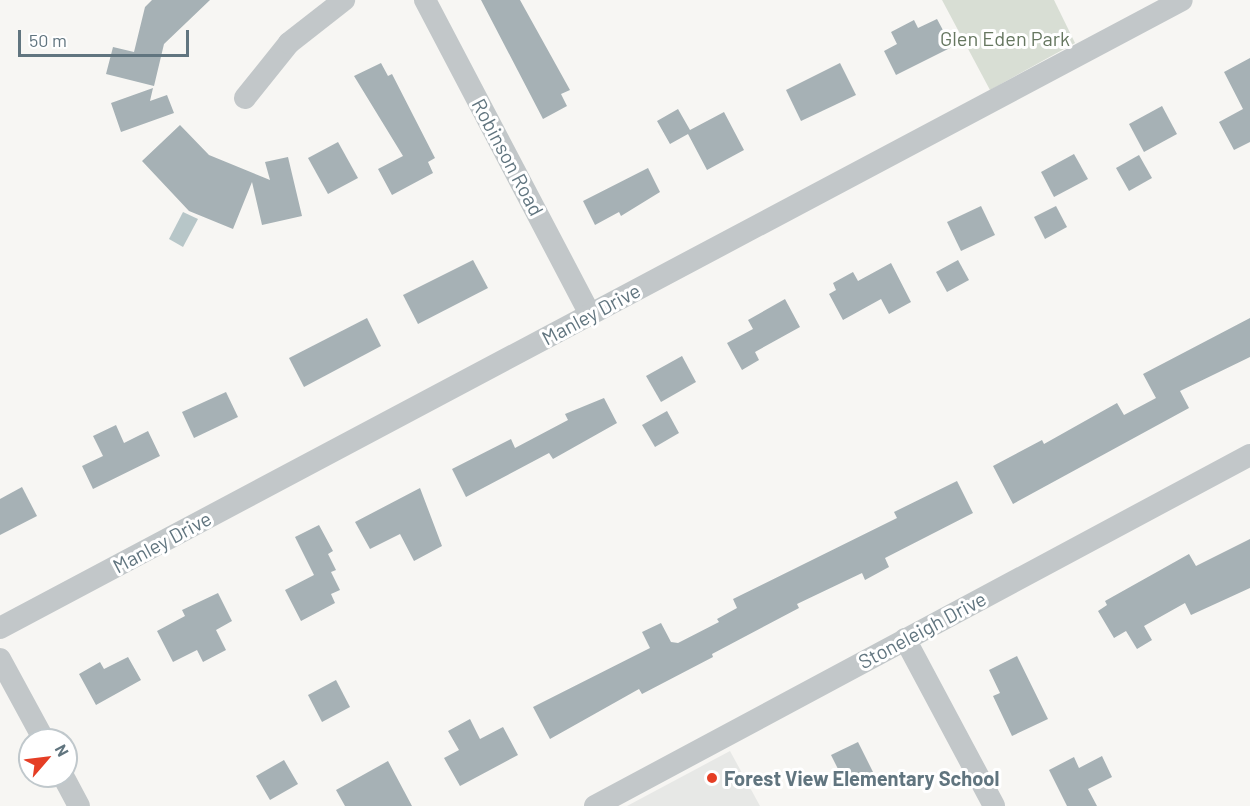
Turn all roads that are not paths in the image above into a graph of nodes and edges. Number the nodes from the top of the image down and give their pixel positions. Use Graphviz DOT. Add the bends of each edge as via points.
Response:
graph roads {
  1 [pos="344,0"];
  2 [pos="425,0"];
  3 [pos="1182,0"];
  4 [pos="245,98"];
  5 [pos="590,314"];
  6 [pos="1250,455"];
  7 [pos="0,628"];
  8 [pos="906,639"];
  9 [pos="0,659"];
  10 [pos="37,728"];
  11 [pos="69,788"];
  12 [pos="79,806"];
  13 [pos="596,806"];
  14 [pos="994,806"];
  1 -- 4 [label="street" via="289,43"];
  2 -- 5 [label="street, Robinson Road"];
  3 -- 5 [label="street, Manley Drive"];
  5 -- 7 [label="street, Manley Drive"];
  6 -- 8 [label="street, Stoneleigh Drive"];
  8 -- 13 [label="street, Stoneleigh Drive"];
  8 -- 14 [label="street"];
  9 -- 10 [label="street"];
  11 -- 12 [label="street"];
}
